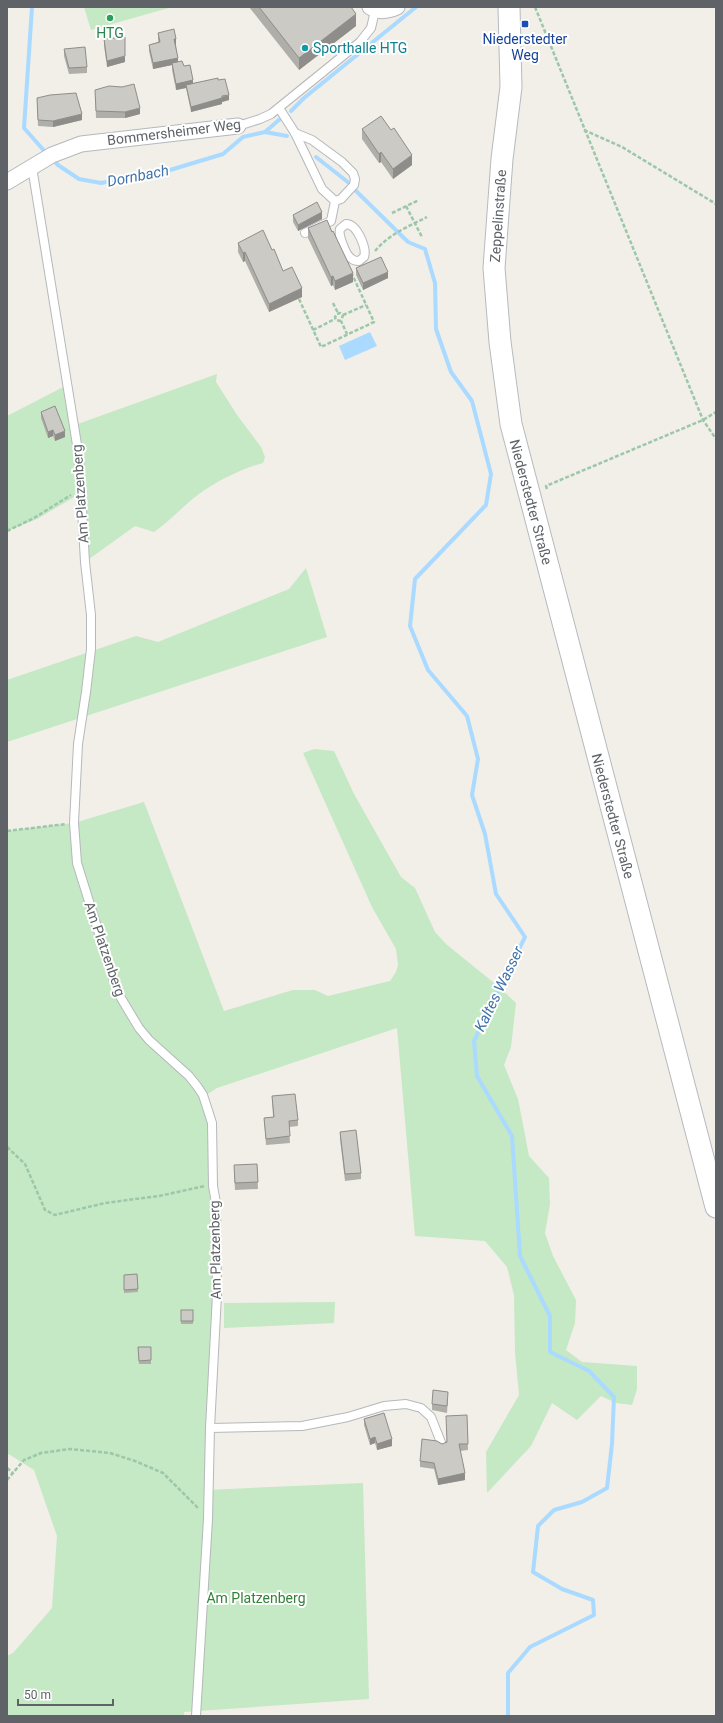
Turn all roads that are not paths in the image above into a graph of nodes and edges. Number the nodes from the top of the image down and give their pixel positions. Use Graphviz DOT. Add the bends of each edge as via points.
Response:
graph roads {
  1 [pos="398,7"];
  2 [pos="509,7"];
  3 [pos="372,9"];
  4 [pos="279,108"];
  5 [pos="238,126"];
  6 [pos="295,134"];
  7 [pos="42,161"];
  8 [pos="7,182"];
  9 [pos="335,201"];
  10 [pos="331,221"];
  11 [pos="340,229"];
  12 [pos="305,233"];
  13 [pos="511,424"];
  14 [pos="716,1207"];
  15 [pos="210,1428"];
  16 [pos="442,1445"];
  17 [pos="196,1716"];
  1 -- 3 [label="street" via="384,11"];
  2 -- 13 [label="main road, Zeppelinstraße" via="511,87 502,159 494,268 500,342"];
  3 -- 4 [label="lane, Bommersheimer Weg" via="371,28 360,42"];
  4 -- 5 [label="lane, Bommersheimer Weg" via="260,119"];
  4 -- 6 [label="lane"];
  5 -- 7 [label="street, Bommersheimer Weg" via="81,144"];
  6 -- 9 [label="lane" via="322,188"];
  6 -- 9 [label="lane" via="312,140 353,173 354,185 341,199"];
  7 -- 8 [label="street, Bommersheimer Weg"];
  7 -- 15 [label="lane, Am Platzenberg" via="79,457 91,615 91,648 78,744 74,823 77,863 121,998 149,1040 197,1086 203,1095 212,1123 217,1295"];
  9 -- 10 [label="lane"];
  10 -- 11 [label="lane"];
  10 -- 12 [label="lane"];
  11 -- 11 [label="lane" via="340,236 349,257 360,260 365,250 354,227 346,224"];
  13 -- 14 [label="main road, Niederstedter Straße"];
  15 -- 16 [label="lane" via="302,1426 348,1417 384,1406 406,1404 421,1408 431,1417"];
  15 -- 17 [label="lane, Am Platzenberg" via="208,1519"];
}
